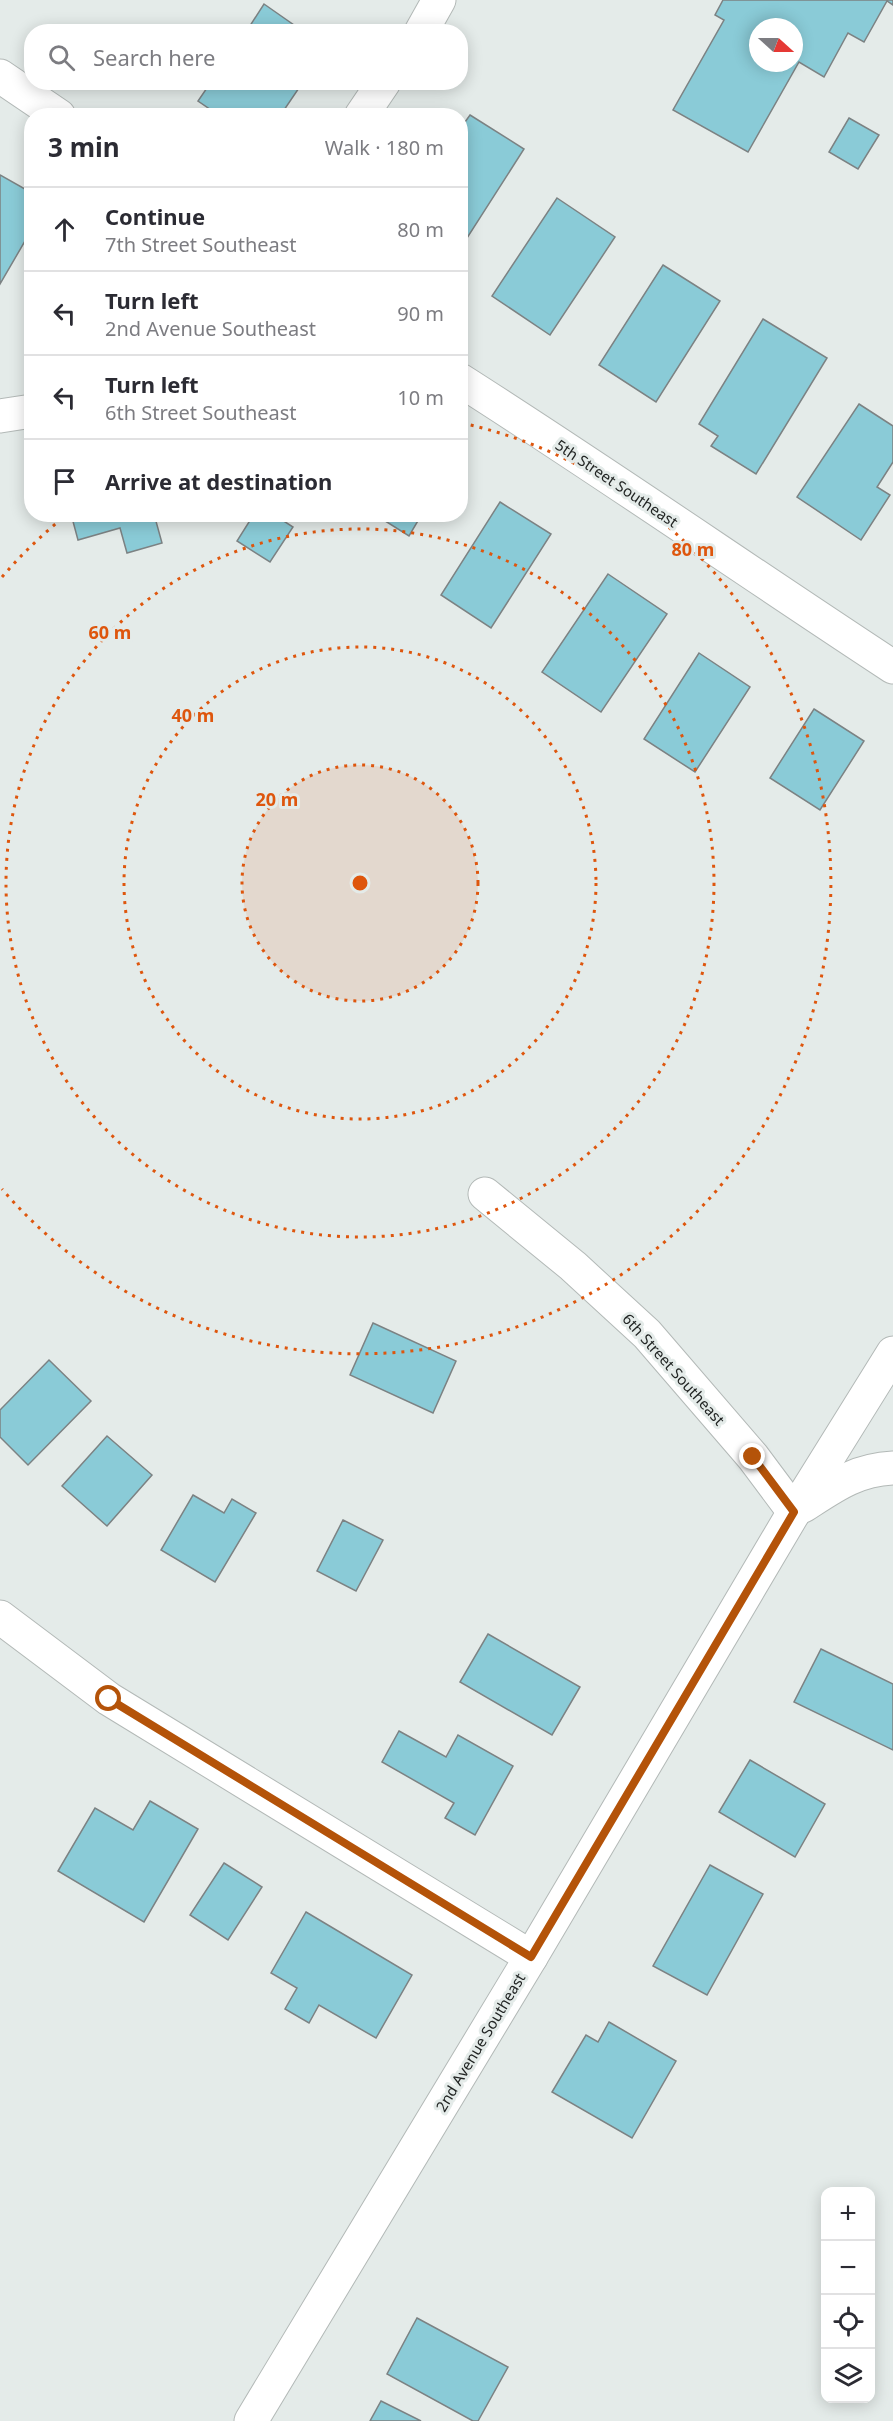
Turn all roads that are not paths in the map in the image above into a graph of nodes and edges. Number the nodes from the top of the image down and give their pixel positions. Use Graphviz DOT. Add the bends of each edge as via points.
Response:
graph roads {
  1 [pos="439,0"];
  2 [pos="426,24"];
  3 [pos="0,76"];
  4 [pos="379,90"];
  5 [pos="47,108"];
  6 [pos="366,108"];
  7 [pos="468,385"];
  8 [pos="24,412"];
  9 [pos="0,416"];
  10 [pos="893,667"];
  11 [pos="485,1194"];
  12 [pos="891,1360"];
  13 [pos="893,1468"];
  14 [pos="794,1512"];
  15 [pos="0,1617"];
  16 [pos="531,1957"];
  17 [pos="251,2421"];
  1 -- 2 [label="street"];
  3 -- 5 [label="street"];
  4 -- 6 [label="street"];
  7 -- 10 [label="street, 5th Street Southeast"];
  8 -- 9 [label="street"];
  11 -- 14 [label="street, 6th Street Southeast" via="573,1266 647,1334 753,1457"];
  12 -- 14 [label="street, 2nd Avenue Southeast"];
  13 -- 14 [label="street" via="871,1469 841,1480"];
  14 -- 16 [label="street, 2nd Avenue Southeast"];
  15 -- 16 [label="street" via="109,1699"];
  16 -- 17 [label="street, 2nd Avenue Southeast"];
}
